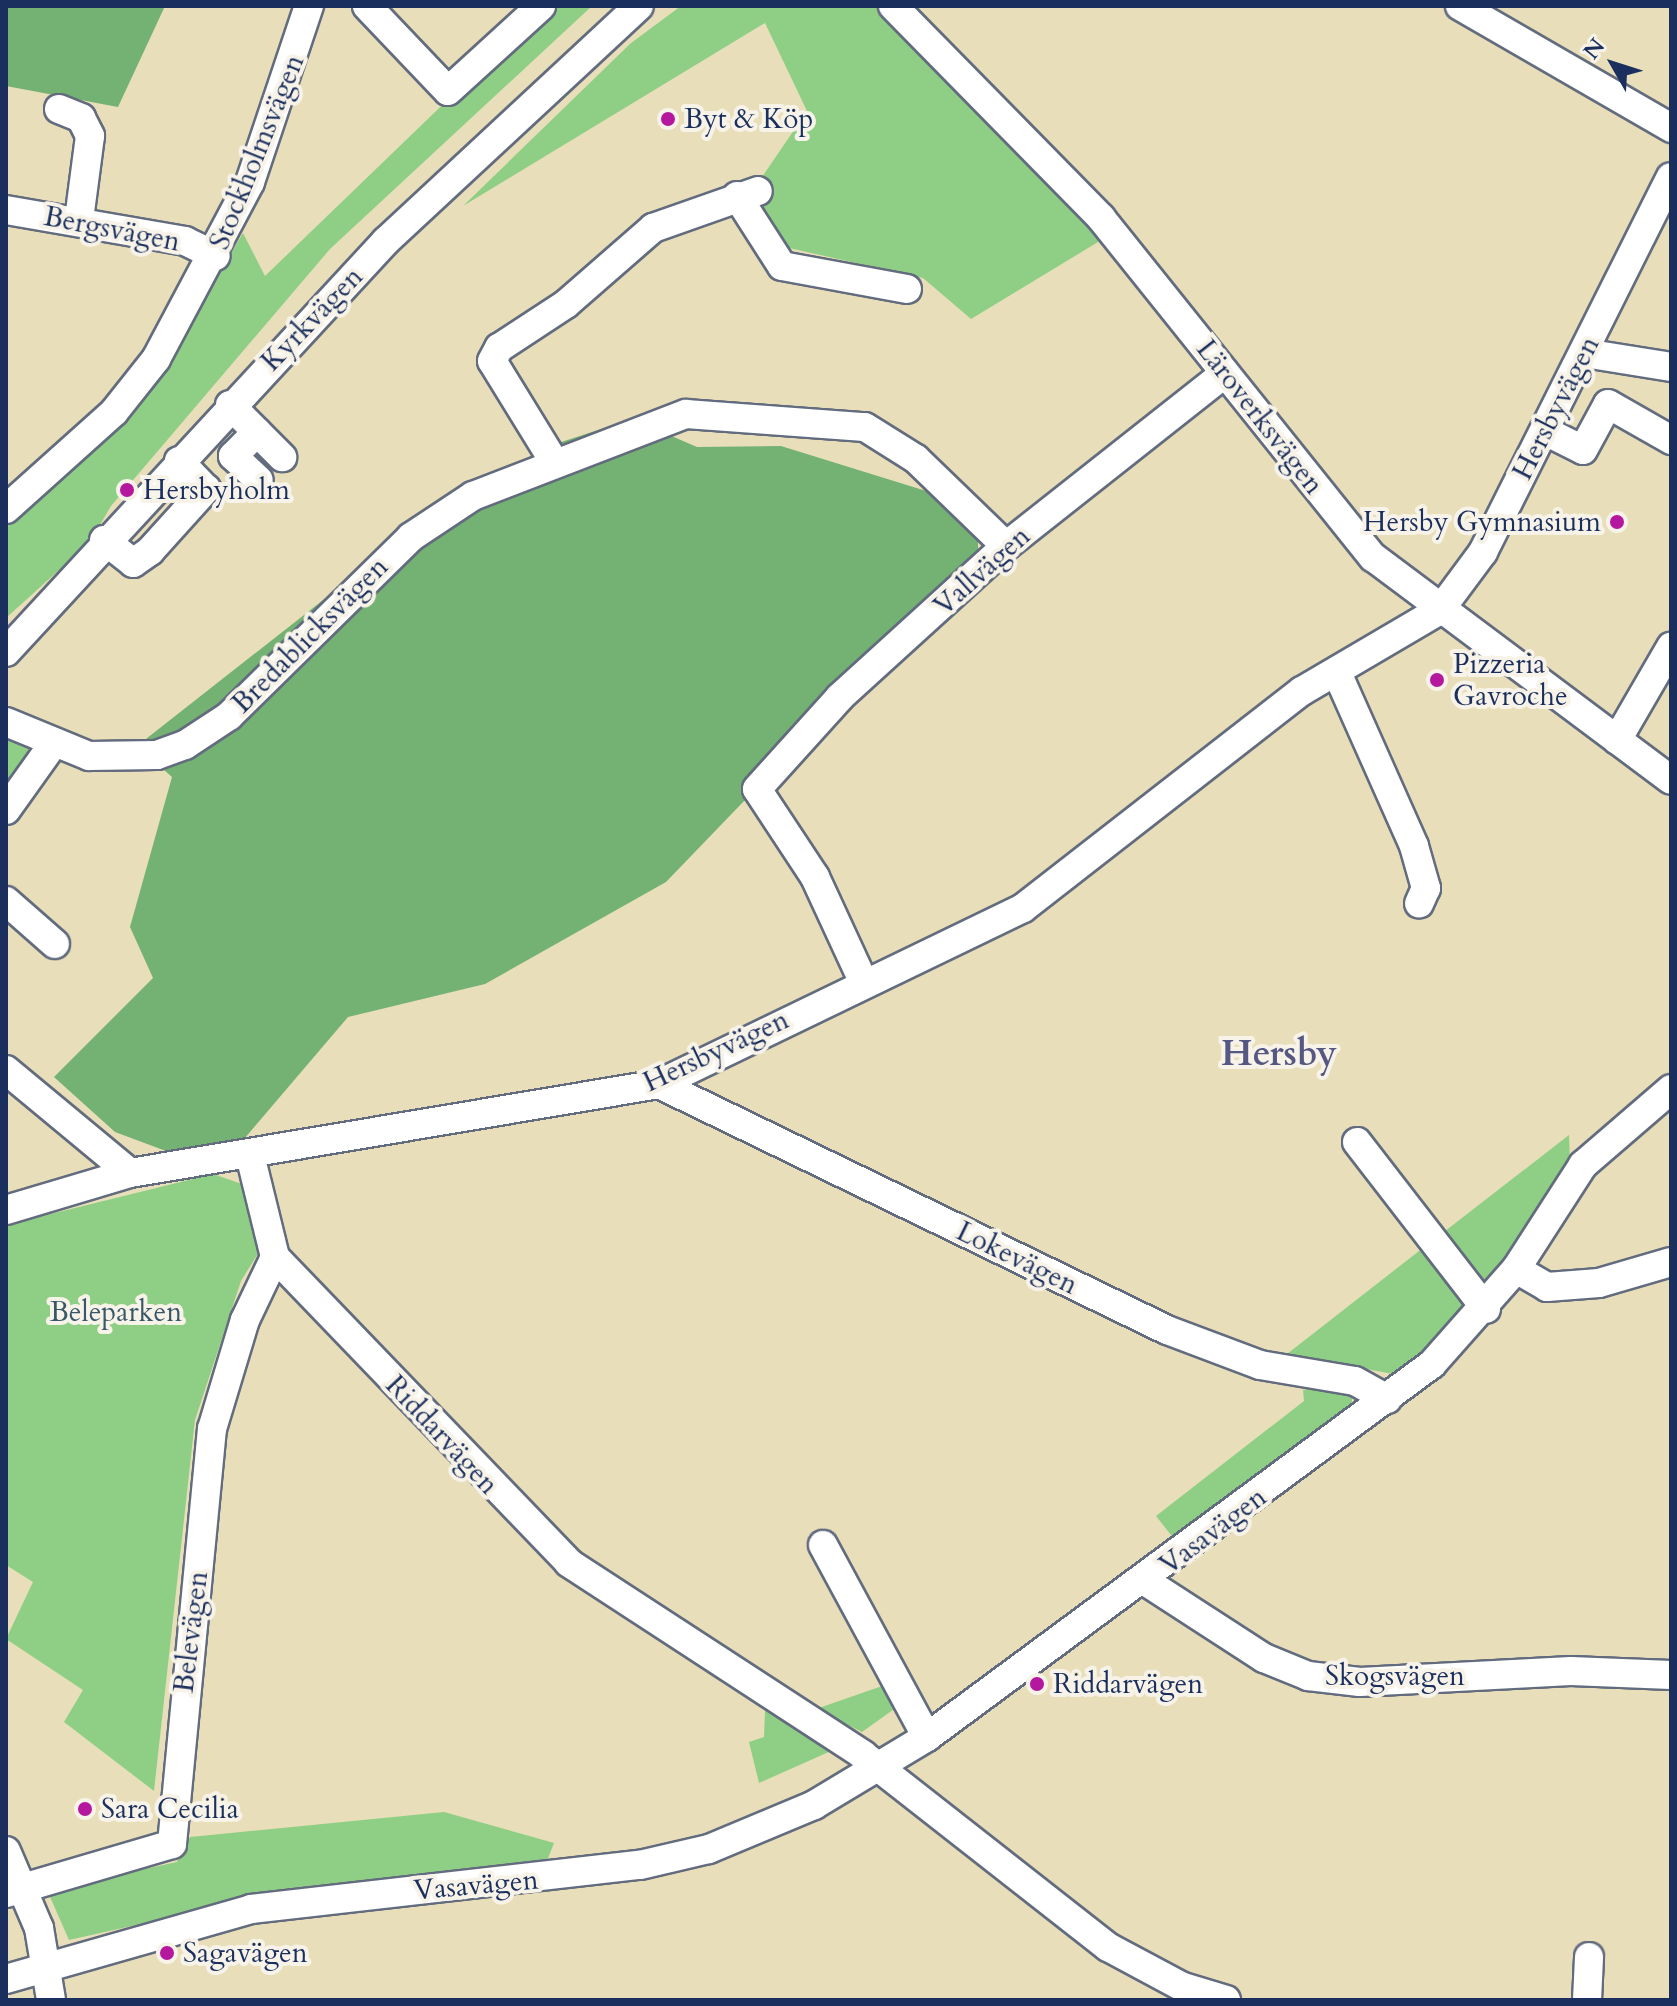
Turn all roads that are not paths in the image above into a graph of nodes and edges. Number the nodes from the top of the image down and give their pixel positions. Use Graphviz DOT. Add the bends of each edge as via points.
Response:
graph roads {
  1 [pos="309,6"];
  2 [pos="367,6"];
  3 [pos="541,6"];
  4 [pos="639,6"];
  5 [pos="893,6"];
  6 [pos="1460,6"];
  7 [pos="59,109"];
  8 [pos="1671,128"];
  9 [pos="1671,177"];
  10 [pos="6,210"];
  11 [pos="79,220"];
  12 [pos="216,256"];
  13 [pos="907,289"];
  14 [pos="1584,353"];
  15 [pos="1671,367"];
  16 [pos="1225,373"];
  17 [pos="230,405"];
  18 [pos="1545,431"];
  19 [pos="257,432"];
  20 [pos="1671,440"];
  21 [pos="282,457"];
  22 [pos="553,460"];
  23 [pos="179,461"];
  24 [pos="259,480"];
  25 [pos="6,509"];
  26 [pos="104,540"];
  27 [pos="1006,546"];
  28 [pos="1440,610"];
  29 [pos="1671,647"];
  30 [pos="6,652"];
  31 [pos="1338,675"];
  32 [pos="6,722"];
  33 [pos="1617,740"];
  34 [pos="53,744"];
  35 [pos="1671,780"];
  36 [pos="6,810"];
  37 [pos="6,901"];
  38 [pos="1419,904"];
  39 [pos="55,944"];
  40 [pos="863,981"];
  41 [pos="6,1070"];
  42 [pos="659,1084"];
  43 [pos="1671,1089"];
  44 [pos="1357,1142"];
  45 [pos="250,1155"];
  46 [pos="130,1173"];
  47 [pos="6,1210"];
  48 [pos="275,1257"];
  49 [pos="1671,1262"];
  50 [pos="1516,1269"];
  51 [pos="1486,1309"];
  52 [pos="1387,1399"];
  53 [pos="823,1545"];
  54 [pos="1145,1581"];
  55 [pos="1671,1675"];
  56 [pos="927,1737"];
  57 [pos="881,1768"];
  58 [pos="6,1851"];
  59 [pos="15,1890"];
  60 [pos="1589,1957"];
  61 [pos="47,1964"];
  62 [pos="6,1979"];
  63 [pos="1175,1994"];
  64 [pos="51,2000"];
  65 [pos="1226,2000"];
  66 [pos="1587,2000"];
  1 -- 12 [label="street, Stockholmsvägen" via="277,113"];
  2 -- 3 [label="street" via="448,91"];
  4 -- 17 [label="street, Kyrkvägen" via="386,241"];
  5 -- 16 [label="street, Läroverksvägen" via="1101,218"];
  6 -- 8 [label="street"];
  7 -- 11 [label="street" via="81,118 90,136"];
  9 -- 14 [label="street, Hersbyvägen"];
  10 -- 11 [label="street, Bergsvägen"];
  11 -- 12 [label="street, Bergsvägen" via="185,241"];
  12 -- 25 [label="street, Stockholmsvägen" via="156,359 114,412"];
  13 -- 22 [label="street" via="782,266 747,193 653,228 566,304 499,348 492,361"];
  14 -- 15 [label="street"];
  14 -- 18 [label="street, Hersbyvägen"];
  16 -- 27 [label="street, Vallvägen"];
  16 -- 28 [label="street, Läroverksvägen" via="1373,557"];
  17 -- 19 [label="street"];
  17 -- 23 [label="street, Kyrkvägen"];
  18 -- 20 [label="street" via="1583,450 1608,404"];
  18 -- 28 [label="street, Hersbyvägen" via="1483,552"];
  19 -- 21 [label="street"];
  19 -- 24 [label="street" via="233,456"];
  22 -- 27 [label="street, Bredablicksvägen" via="712,410 865,427 916,459"];
  22 -- 34 [label="street, Bredablicksvägen" via="473,496 411,537 209,732 157,755 89,756"];
  23 -- 26 [label="street, Kyrkvägen"];
  23 -- 26 [label="street" via="206,489 150,551 133,563"];
  26 -- 30 [label="street, Kyrkvägen"];
  27 -- 40 [label="street, Vallvägen" via="840,697 757,789 815,877"];
  28 -- 31 [label="street, Hersbyvägen"];
  28 -- 33 [label="street, Läroverksvägen"];
  29 -- 33 [label="street"];
  31 -- 38 [label="street" via="1414,846 1426,888"];
  31 -- 40 [label="street, Hersbyvägen" via="1302,691 1023,908"];
  32 -- 34 [label="street, Bredablicksvägen"];
  33 -- 35 [label="street, Läroverksvägen"];
  34 -- 36 [label="street"];
  37 -- 39 [label="street"];
  40 -- 42 [label="street, Hersbyvägen"];
  41 -- 46 [label="street"];
  42 -- 45 [label="street, Hersbyvägen"];
  42 -- 52 [label="street, Lokevägen" via="1179,1335 1260,1365 1355,1381"];
  43 -- 50 [label="street, Vasavägen" via="1583,1165"];
  44 -- 51 [label="street"];
  45 -- 46 [label="street, Hersbyvägen"];
  45 -- 48 [label="street"];
  46 -- 47 [label="street, Hersbyvägen"];
  48 -- 57 [label="street, Riddarvägen" via="569,1563"];
  48 -- 59 [label="street, Belevägen" via="245,1320 212,1429 172,1844"];
  49 -- 50 [label="street" via="1599,1283 1547,1287"];
  50 -- 51 [label="street, Vasavägen"];
  51 -- 52 [label="street, Vasavägen"];
  52 -- 54 [label="street, Vasavägen"];
  53 -- 56 [label="street"];
  54 -- 55 [label="street, Skogsvägen" via="1264,1658 1308,1676 1360,1682 1571,1671"];
  54 -- 56 [label="street, Vasavägen"];
  56 -- 57 [label="street, Vasavägen"];
  57 -- 61 [label="street, Vasavägen" via="764,1827 654,1862 251,1909"];
  57 -- 63 [label="street, Riddarvägen"];
  58 -- 59 [label="street"];
  59 -- 61 [label="street"];
  60 -- 66 [label="street"];
  61 -- 62 [label="street, Vasavägen"];
  61 -- 64 [label="street"];
  63 -- 65 [label="street, Riddarvägen"];
}
